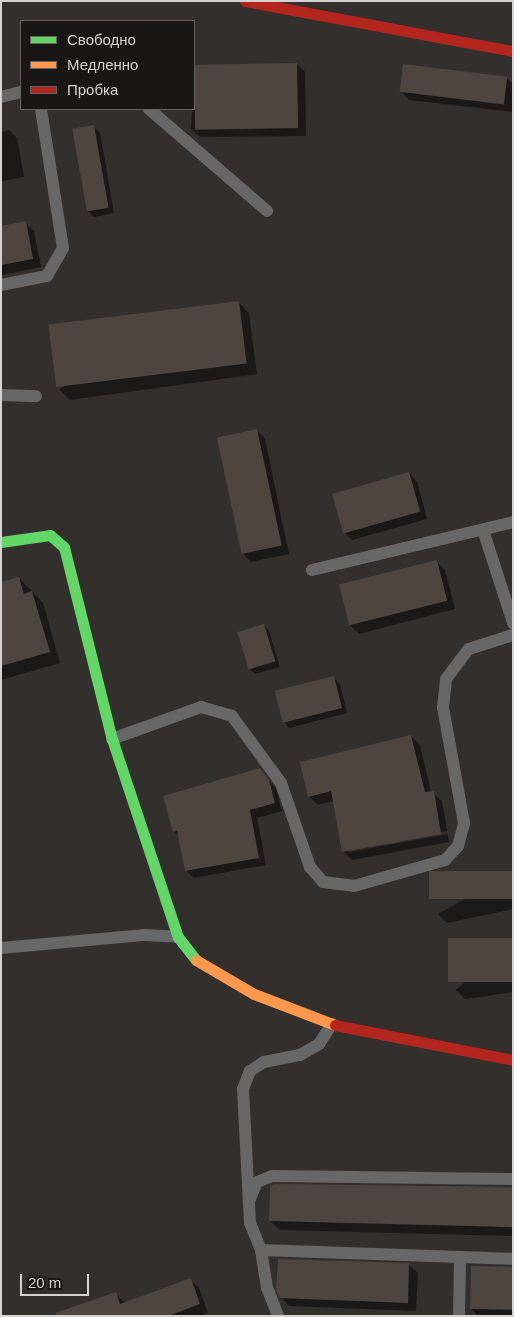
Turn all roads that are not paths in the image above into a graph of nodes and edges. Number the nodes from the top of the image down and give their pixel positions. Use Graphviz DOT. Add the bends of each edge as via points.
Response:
graph roads {
  1 [pos="245,1"];
  2 [pos="513,50"];
  3 [pos="20,92"];
  4 [pos="1,96"];
  5 [pos="41,110"];
  6 [pos="150,110"];
  7 [pos="267,210"];
  8 [pos="1,285"];
  9 [pos="1,395"];
  10 [pos="36,396"];
  11 [pos="513,522"];
  12 [pos="483,530"];
  13 [pos="1,542"];
  14 [pos="312,570"];
  15 [pos="513,623"];
  16 [pos="513,635"];
  17 [pos="112,739"];
  18 [pos="178,937"];
  19 [pos="1,948"];
  20 [pos="332,1024"];
  21 [pos="513,1060"];
  22 [pos="513,1179"];
  23 [pos="248,1204"];
  24 [pos="261,1250"];
  25 [pos="460,1257"];
  26 [pos="513,1258"];
  27 [pos="278,1316"];
  28 [pos="459,1316"];
  1 -- 2 [label="street"];
  3 -- 4 [label="lane"];
  5 -- 8 [label="lane" via="63,248 47,276"];
  6 -- 7 [label="lane"];
  9 -- 10 [label="lane"];
  11 -- 12 [label="lane"];
  12 -- 14 [label="lane"];
  12 -- 15 [label="lane"];
  13 -- 17 [label="street" via="50,535 64,547"];
  16 -- 17 [label="lane" via="469,650 446,679 444,708 464,823 458,846 446,860 354,886 323,882 310,867 281,783 232,716 202,707"];
  17 -- 18 [label="street"];
  18 -- 19 [label="lane" via="145,935"];
  18 -- 20 [label="street" via="199,963 254,994"];
  20 -- 21 [label="street"];
  20 -- 23 [label="lane" via="319,1044 300,1055 264,1062 250,1072 243,1089"];
  22 -- 23 [label="lane" via="272,1176 257,1182"];
  23 -- 24 [label="lane" via="250,1223"];
  24 -- 25 [label="lane"];
  24 -- 27 [label="lane" via="267,1288"];
  25 -- 26 [label="lane"];
  25 -- 28 [label="lane"];
}
